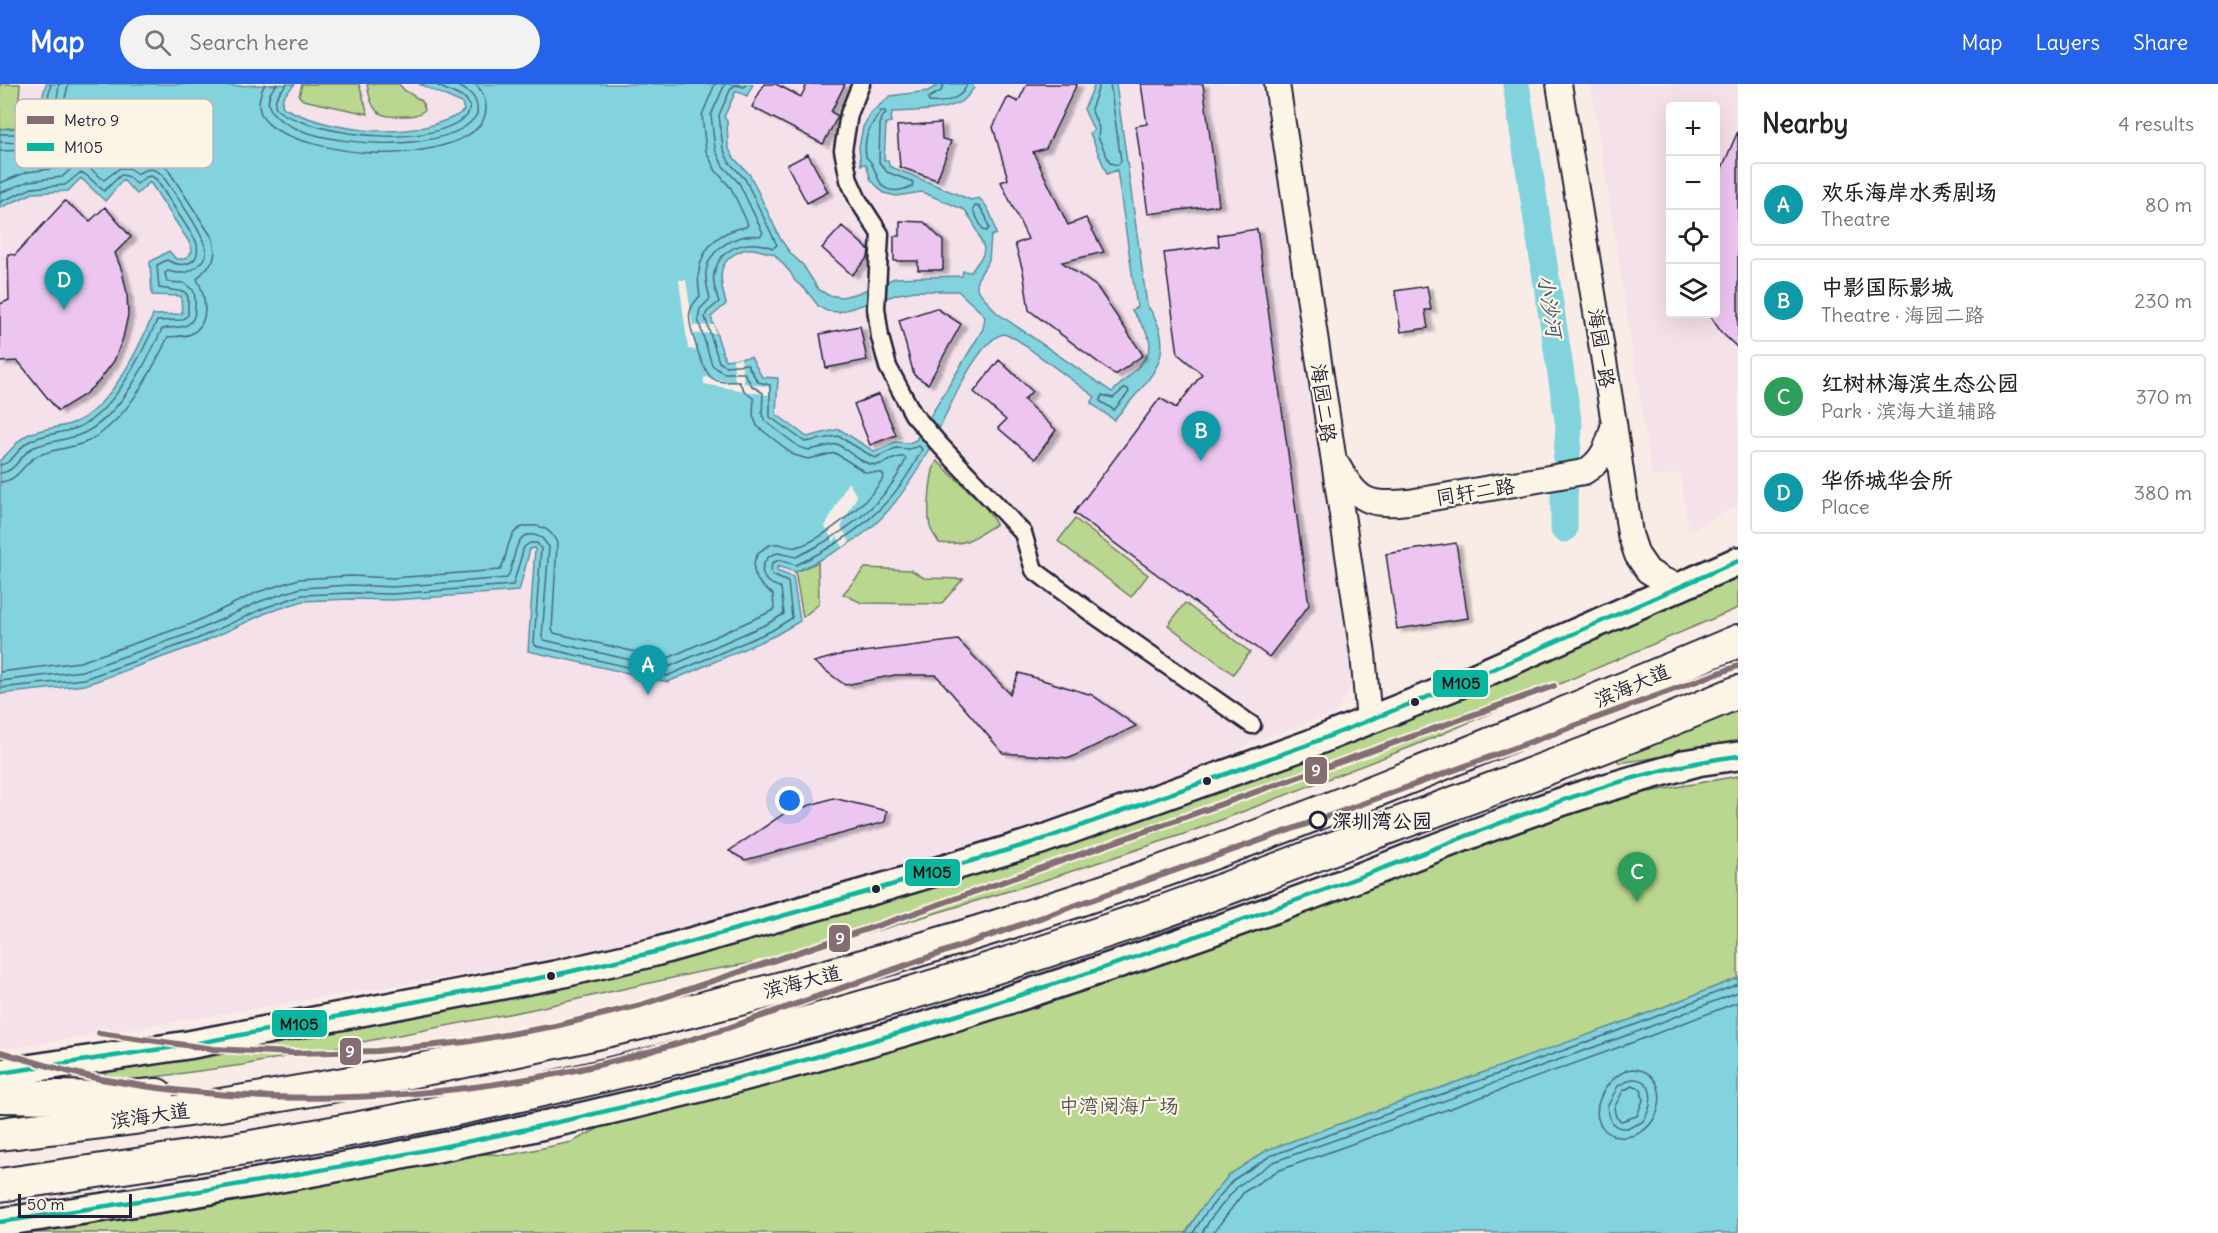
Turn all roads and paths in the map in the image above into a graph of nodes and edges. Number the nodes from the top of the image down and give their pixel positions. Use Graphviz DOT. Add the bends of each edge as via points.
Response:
graph roads {
  1 [pos="861,84"];
  2 [pos="1276,84"];
  3 [pos="1559,84"];
  4 [pos="1614,423"];
  5 [pos="1332,453"];
  6 [pos="1738,561"];
  7 [pos="1681,587"];
  8 [pos="1738,631"];
  9 [pos="1738,641"];
  10 [pos="1656,675"];
  11 [pos="1738,692"];
  12 [pos="1369,721"];
  13 [pos="1252,725"];
  14 [pos="1738,756"];
  15 [pos="1701,761"];
  16 [pos="1447,806"];
  17 [pos="0,1072"];
  18 [pos="335,1085"];
  19 [pos="0,1096"];
  20 [pos="0,1134"];
  21 [pos="0,1185"];
  22 [pos="0,1222"];
  1 -- 13 [label="street" via="849,114 843,150 849,180 880,234 876,308 880,338 888,367 913,414 1023,533 1034,570"];
  2 -- 5 [label="street, 海园二路"];
  3 -- 4 [label="street, 海园一路"];
  4 -- 5 [label="street, 同轩二路" via="1604,453 1584,472 1409,502 1382,504 1361,497 1351,488"];
  4 -- 7 [label="street, 海园一路" via="1633,545 1648,571"];
  5 -- 12 [label="street, 海园二路" via="1363,654"];
  6 -- 7 [label="main road"];
  7 -- 12 [label="main road"];
  8 -- 10 [label="highway"];
  9 -- 10 [label="highway, 滨海大道"];
  10 -- 18 [label="highway, 滨海大道" via="1309,817 1135,881 997,925 696,1008 520,1049"];
  11 -- 16 [label="highway, 滨海大道"];
  12 -- 17 [label="main road" via="1041,840 655,952 555,975 188,1045"];
  14 -- 15 [label="main road"];
  15 -- 16 [label="main road"];
  15 -- 22 [label="main road" via="1509,820 1157,951 1020,996 676,1095 447,1146 127,1204"];
  16 -- 21 [label="highway, 滨海大道" via="1131,922 884,1001 706,1050 528,1094 347,1131"];
  18 -- 19 [label="highway" via="108,1098"];
  18 -- 20 [label="highway, 滨海大道" via="159,1114"];
}
